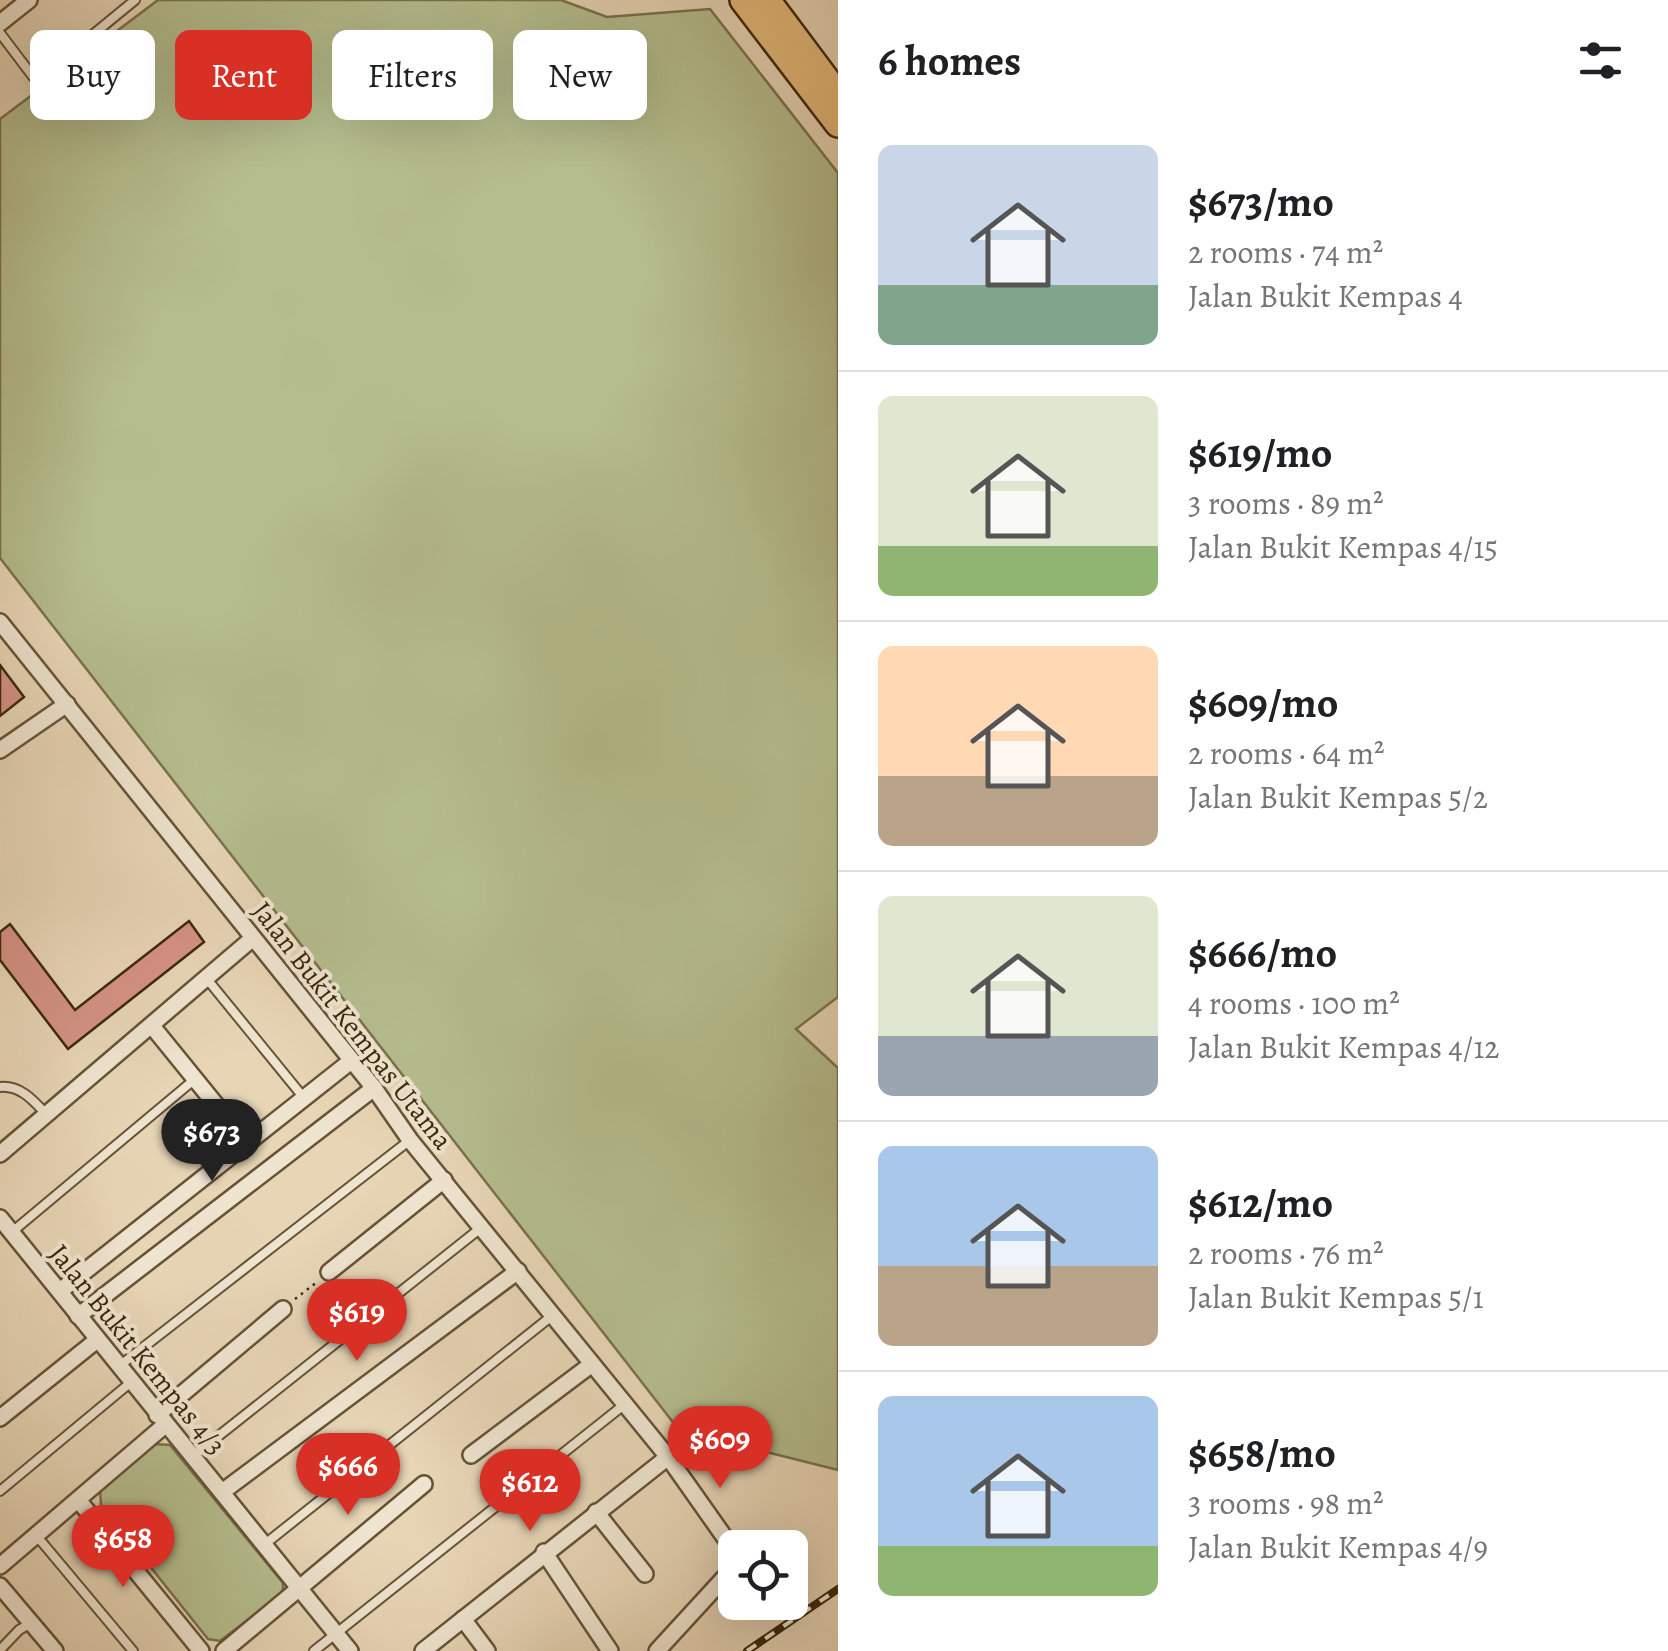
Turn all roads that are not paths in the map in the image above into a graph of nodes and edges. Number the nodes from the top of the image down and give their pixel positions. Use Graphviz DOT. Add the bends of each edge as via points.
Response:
graph roads {
  1 [pos="29,0"];
  2 [pos="135,0"];
  3 [pos="743,0"];
  4 [pos="766,0"];
  5 [pos="0,24"];
  6 [pos="0,33"];
  7 [pos="838,95"];
  8 [pos="838,124"];
  9 [pos="0,622"];
  10 [pos="68,704"];
  11 [pos="0,750"];
  12 [pos="253,938"];
  13 [pos="206,978"];
  14 [pos="152,1026"];
  15 [pos="351,1060"];
  16 [pos="195,1078"];
  17 [pos="0,1087"];
  18 [pos="374,1088"];
  19 [pos="304,1098"];
  20 [pos="46,1114"];
  21 [pos="410,1140"];
  22 [pos="247,1143"];
  23 [pos="0,1154"];
  24 [pos="444,1180"];
  25 [pos="0,1218"];
  26 [pos="482,1227"];
  27 [pos="6,1237"];
  28 [pos="330,1272"];
  29 [pos="518,1272"];
  30 [pos="60,1291"];
  31 [pos="283,1309"];
  32 [pos="553,1315"];
  33 [pos="78,1316"];
  34 [pos="97,1340"];
  35 [pos="592,1364"];
  36 [pos="118,1366"];
  37 [pos="130,1383"];
  38 [pos="625,1404"];
  39 [pos="0,1418"];
  40 [pos="161,1420"];
  41 [pos="470,1455"];
  42 [pos="668,1456"];
  43 [pos="191,1457"];
  44 [pos="424,1484"];
  45 [pos="0,1491"];
  46 [pos="222,1492"];
  47 [pos="79,1501"];
  48 [pos="596,1512"];
  49 [pos="720,1530"];
  50 [pos="36,1535"];
  51 [pos="265,1544"];
  52 [pos="544,1552"];
  53 [pos="0,1566"];
  54 [pos="645,1574"];
  55 [pos="718,1584"];
  56 [pos="0,1586"];
  57 [pos="300,1588"];
  58 [pos="463,1618"];
  59 [pos="31,1623"];
  60 [pos="336,1634"];
  61 [pos="0,1650"];
  62 [pos="55,1651"];
  63 [pos="132,1651"];
  64 [pos="201,1651"];
  65 [pos="224,1651"];
  66 [pos="314,1651"];
  67 [pos="350,1651"];
  68 [pos="423,1651"];
  69 [pos="487,1651"];
  70 [pos="610,1651"];
  71 [pos="656,1651"];
  1 -- 5 [label="street"];
  2 -- 6 [label="lane" via="34,78"];
  3 -- 8 [label="main road"];
  4 -- 7 [label="main road"];
  9 -- 10 [label="street, Jalan Bukit Kempas Utama"];
  10 -- 11 [label="street"];
  10 -- 12 [label="street, Jalan Bukit Kempas Utama"];
  12 -- 13 [label="street"];
  12 -- 15 [label="street, Jalan Bukit Kempas Utama"];
  13 -- 14 [label="street"];
  13 -- 19 [label="lane"];
  14 -- 16 [label="street"];
  14 -- 20 [label="street"];
  15 -- 18 [label="street, Jalan Bukit Kempas Utama"];
  15 -- 19 [label="street"];
  16 -- 22 [label="street"];
  16 -- 27 [label="lane"];
  17 -- 20 [label="lane" via="29,1096"];
  18 -- 21 [label="street, Jalan Bukit Kempas Utama"];
  18 -- 33 [label="street"];
  19 -- 22 [label="street"];
  20 -- 23 [label="street"];
  21 -- 24 [label="street, Jalan Bukit Kempas Utama"];
  21 -- 36 [label="lane"];
  22 -- 30 [label="street"];
  24 -- 26 [label="street, Jalan Bukit Kempas Utama"];
  24 -- 28 [label="street"];
  25 -- 27 [label="street, Jalan Bukit Kempas 4/3"];
  26 -- 29 [label="street, Jalan Bukit Kempas Utama"];
  26 -- 43 [label="lane"];
  27 -- 30 [label="street, Jalan Bukit Kempas 4/3"];
  29 -- 32 [label="street, Jalan Bukit Kempas Utama"];
  29 -- 46 [label="street"];
  30 -- 33 [label="street, Jalan Bukit Kempas 4/3"];
  31 -- 40 [label="street"];
  32 -- 35 [label="street, Jalan Bukit Kempas Utama"];
  32 -- 51 [label="lane"];
  33 -- 34 [label="street, Jalan Bukit Kempas 4/3"];
  34 -- 36 [label="street, Jalan Bukit Kempas 4/3"];
  34 -- 39 [label="street"];
  35 -- 38 [label="street, Jalan Bukit Kempas Utama"];
  35 -- 41 [label="street"];
  36 -- 37 [label="street, Jalan Bukit Kempas 4/3"];
  37 -- 40 [label="street, Jalan Bukit Kempas 4/3"];
  37 -- 45 [label="lane"];
  38 -- 42 [label="street, Jalan Bukit Kempas Utama"];
  38 -- 60 [label="lane"];
  40 -- 43 [label="street, Jalan Bukit Kempas 4/3"];
  40 -- 47 [label="street"];
  42 -- 48 [label="street"];
  42 -- 49 [label="street, Jalan Bukit Kempas Utama"];
  43 -- 46 [label="street, Jalan Bukit Kempas 4/3"];
  44 -- 57 [label="street"];
  46 -- 51 [label="street, Jalan Bukit Kempas 4/3"];
  47 -- 50 [label="street"];
  47 -- 64 [label="street"];
  48 -- 52 [label="street"];
  48 -- 54 [label="street"];
  50 -- 53 [label="street"];
  50 -- 63 [label="lane"];
  51 -- 57 [label="street, Jalan Bukit Kempas 4/3"];
  52 -- 58 [label="street"];
  52 -- 70 [label="street"];
  55 -- 71 [label="street"];
  56 -- 59 [label="street"];
  57 -- 60 [label="street, Jalan Bukit Kempas 4/3"];
  57 -- 65 [label="street"];
  58 -- 68 [label="street"];
  58 -- 69 [label="street"];
  59 -- 61 [label="lane"];
  59 -- 62 [label="street"];
  60 -- 66 [label="lane"];
  60 -- 67 [label="street, Jalan Bukit Kempas 4/3"];
}
